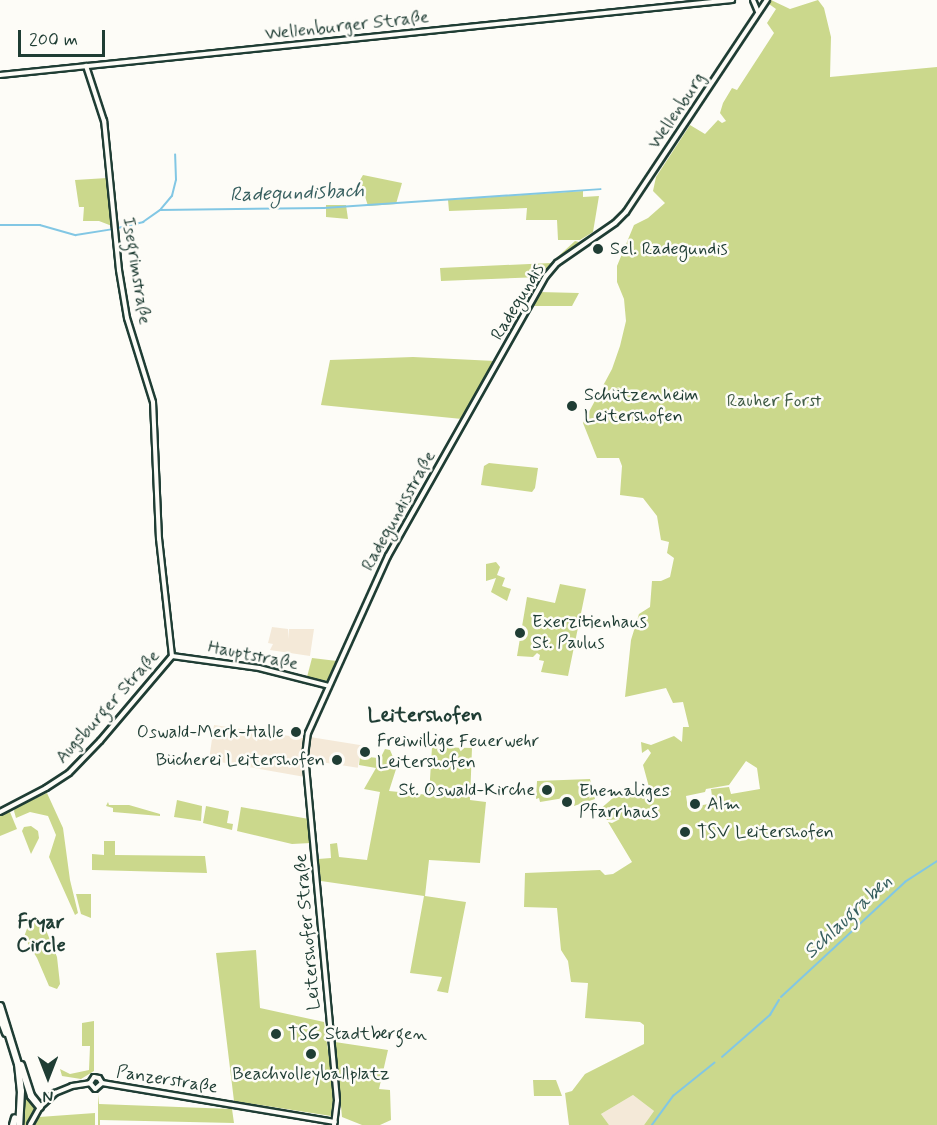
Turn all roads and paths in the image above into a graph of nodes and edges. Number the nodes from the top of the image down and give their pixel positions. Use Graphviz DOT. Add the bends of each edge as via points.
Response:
graph roads {
  1 [pos="732,0"];
  2 [pos="753,0"];
  3 [pos="766,0"];
  4 [pos="758,13"];
  5 [pos="86,66"];
  6 [pos="0,75"];
  7 [pos="615,223"];
  8 [pos="503,354"];
  9 [pos="172,656"];
  10 [pos="329,686"];
  11 [pos="0,812"];
  12 [pos="313,843"];
  13 [pos="0,1006"];
  14 [pos="0,1017"];
  15 [pos="19,1069"];
  16 [pos="90,1083"];
  17 [pos="102,1083"];
  18 [pos="40,1107"];
  19 [pos="15,1123"];
  20 [pos="334,1123"];
  21 [pos="30,1125"];
  1 -- 5 [label="street, Wellenburger Straße"];
  2 -- 4 [label="street"];
  3 -- 4 [label="street, Wellenburg"];
  4 -- 7 [label="street, Wellenburg"];
  5 -- 6 [label="street, Wellenburger Straße"];
  5 -- 9 [label="street, Isegrimstraße" via="104,121 127,318 153,402 158,517"];
  7 -- 8 [label="street, Radegundis" via="550,270"];
  8 -- 10 [label="street, Radegundisstraße" via="388,556"];
  9 -- 10 [label="street, Hauptstraße" via="259,668"];
  9 -- 11 [label="street, Augsburger Straße" via="69,772"];
  10 -- 12 [label="street, Radegundisstraße" via="305,746"];
  12 -- 20 [label="street, Leitershofer Straße" via="337,1100"];
  13 -- 15 [label="highway"];
  14 -- 15 [label="highway"];
  15 -- 18 [label="highway"];
  15 -- 19 [label="highway"];
  16 -- 17 [label="street, Panzerstraße" via="96,1077"];
  16 -- 17 [label="street, Panzerstraße" via="95,1089"];
  16 -- 18 [label="street, Panzerstraße" via="64,1088"];
  17 -- 20 [label="street, Panzerstraße"];
  18 -- 21 [label="street, Panzerstraße"];
}
